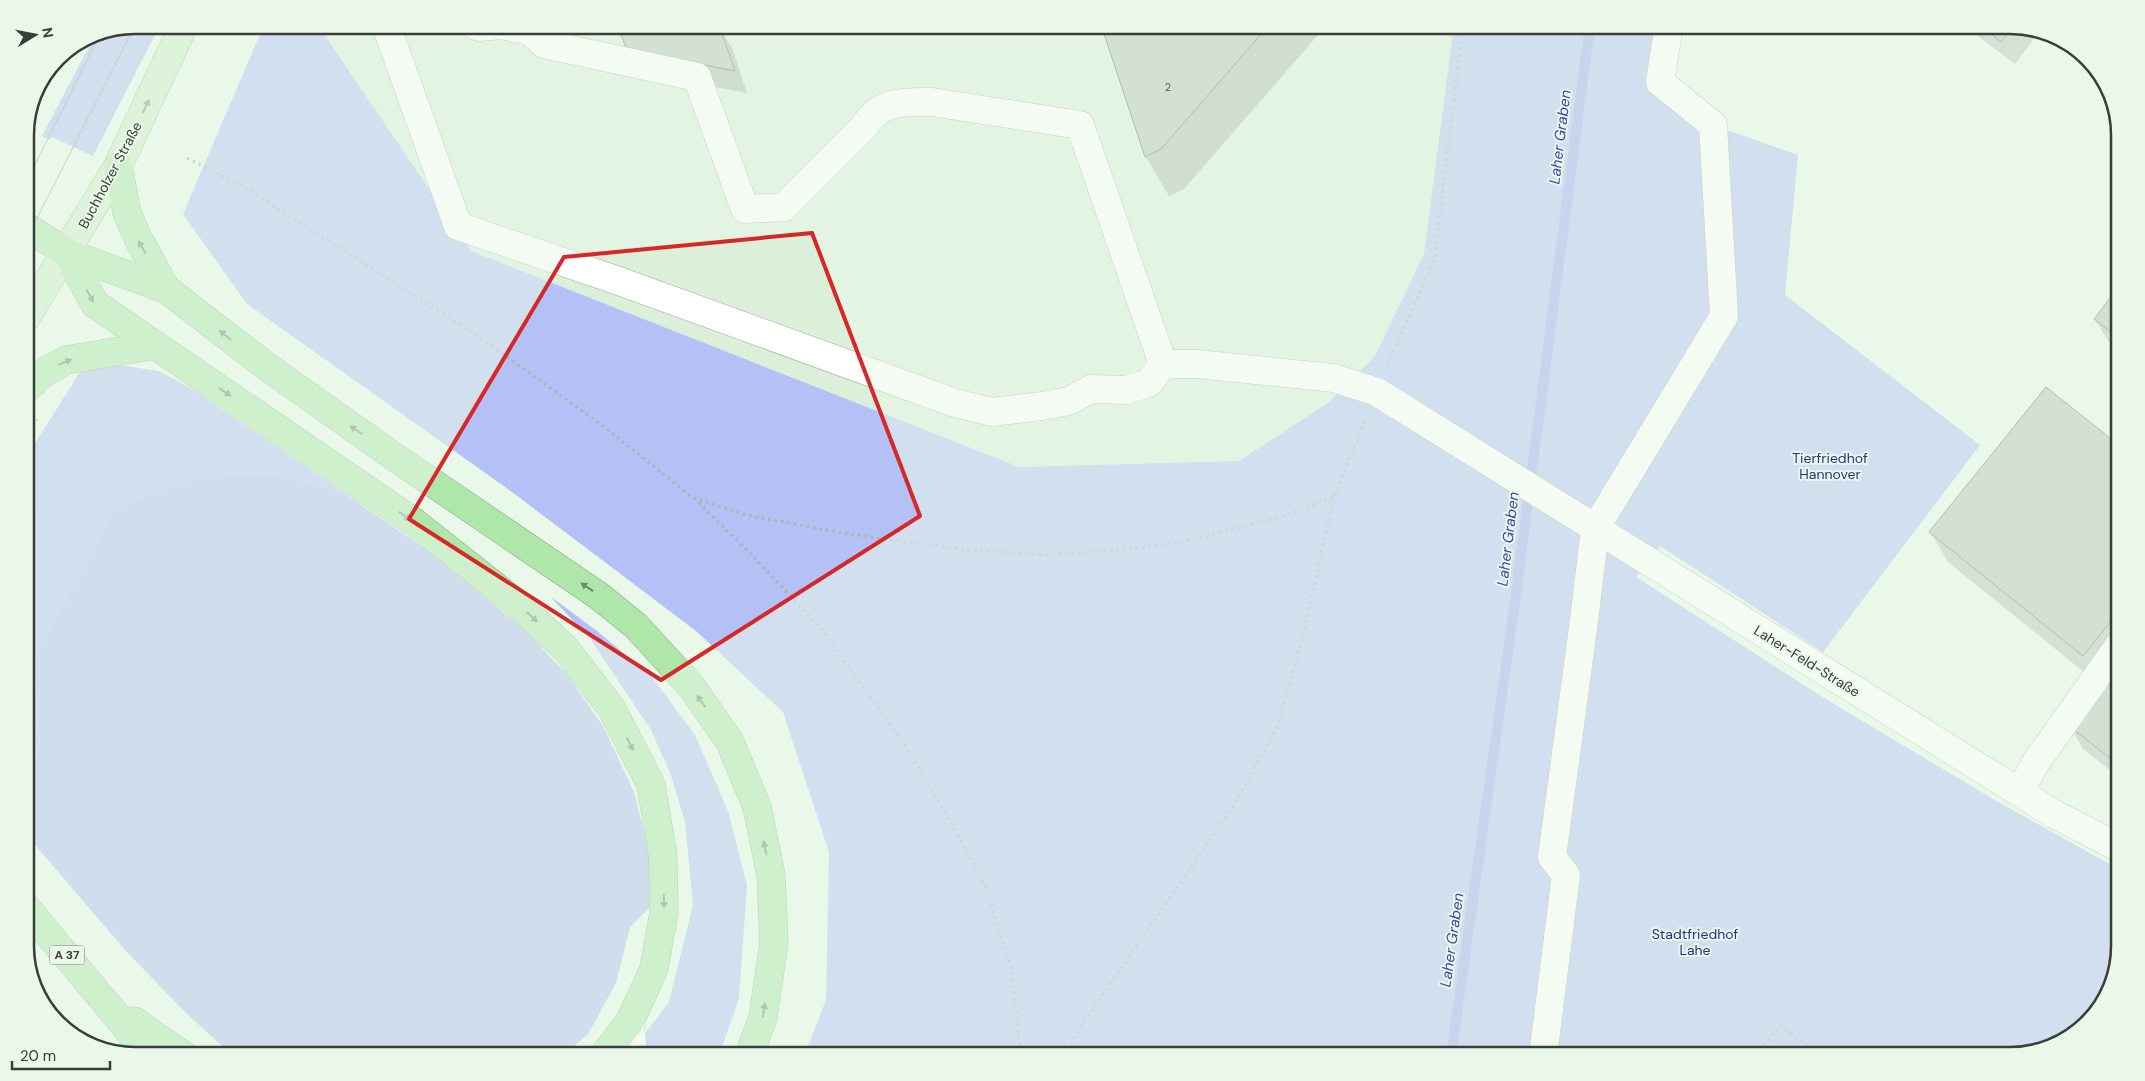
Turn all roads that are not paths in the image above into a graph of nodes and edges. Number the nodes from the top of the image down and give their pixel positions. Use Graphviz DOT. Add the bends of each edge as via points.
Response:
graph roads {
  1 [pos="180,34"];
  2 [pos="389,34"];
  3 [pos="533,34"];
  4 [pos="1668,34"];
  5 [pos="118,166"];
  6 [pos="34,232"];
  7 [pos="67,253"];
  8 [pos="166,289"];
  9 [pos="34,305"];
  10 [pos="156,345"];
  11 [pos="1163,364"];
  12 [pos="34,382"];
  13 [pos="1594,528"];
  14 [pos="2111,657"];
  15 [pos="2020,793"];
  16 [pos="2111,843"];
  17 [pos="34,917"];
  18 [pos="108,1003"];
  19 [pos="629,1023"];
  20 [pos="143,1047"];
  21 [pos="171,1047"];
  22 [pos="610,1047"];
  23 [pos="631,1047"];
  24 [pos="752,1047"];
  25 [pos="1544,1047"];
  5 -- 1 [label="main road, Buchholzer Straße, one-way"];
  2 -- 11 [label="street" via="458,226 955,403 992,412 1069,401 1091,389 1126,390 1149,383"];
  3 -- 11 [label="street" via="544,44 697,77 745,210 784,207 864,127 870,116 886,105 932,102 1080,125"];
  4 -- 13 [label="street" via="1660,82 1713,124 1724,316"];
  5 -- 7 [label="main road, Buchholzer Straße"];
  8 -- 5 [label="highway, one-way" via="126,213"];
  6 -- 7 [label="highway"];
  7 -- 8 [label="highway"];
  7 -- 9 [label="main road, Buchholzer Straße"];
  7 -- 10 [label="highway, one-way" via="95,304"];
  24 -- 8 [label="highway, one-way" via="763,1017 774,942 771,875 757,807 730,742 691,686 636,626 599,596 274,372"];
  12 -- 10 [label="highway, one-way" via="66,360"];
  10 -- 19 [label="highway, one-way" via="414,522 515,602 565,648 612,708 651,785 663,856 664,912 654,969"];
  11 -- 13 [label="street, Laher-Feld-Straße" via="1197,364 1334,378 1377,392"];
  13 -- 15 [label="street, Laher-Feld-Straße"];
  13 -- 25 [label="street" via="1552,857 1566,875"];
  14 -- 15 [label="street" via="2034,765"];
  15 -- 16 [label="street, Laher-Feld-Straße"];
  17 -- 18 [label="highway, A 37"];
  18 -- 20 [label="highway, A 37"];
  18 -- 21 [label="highway"];
  19 -- 22 [label="highway"];
  19 -- 23 [label="street"];
}
